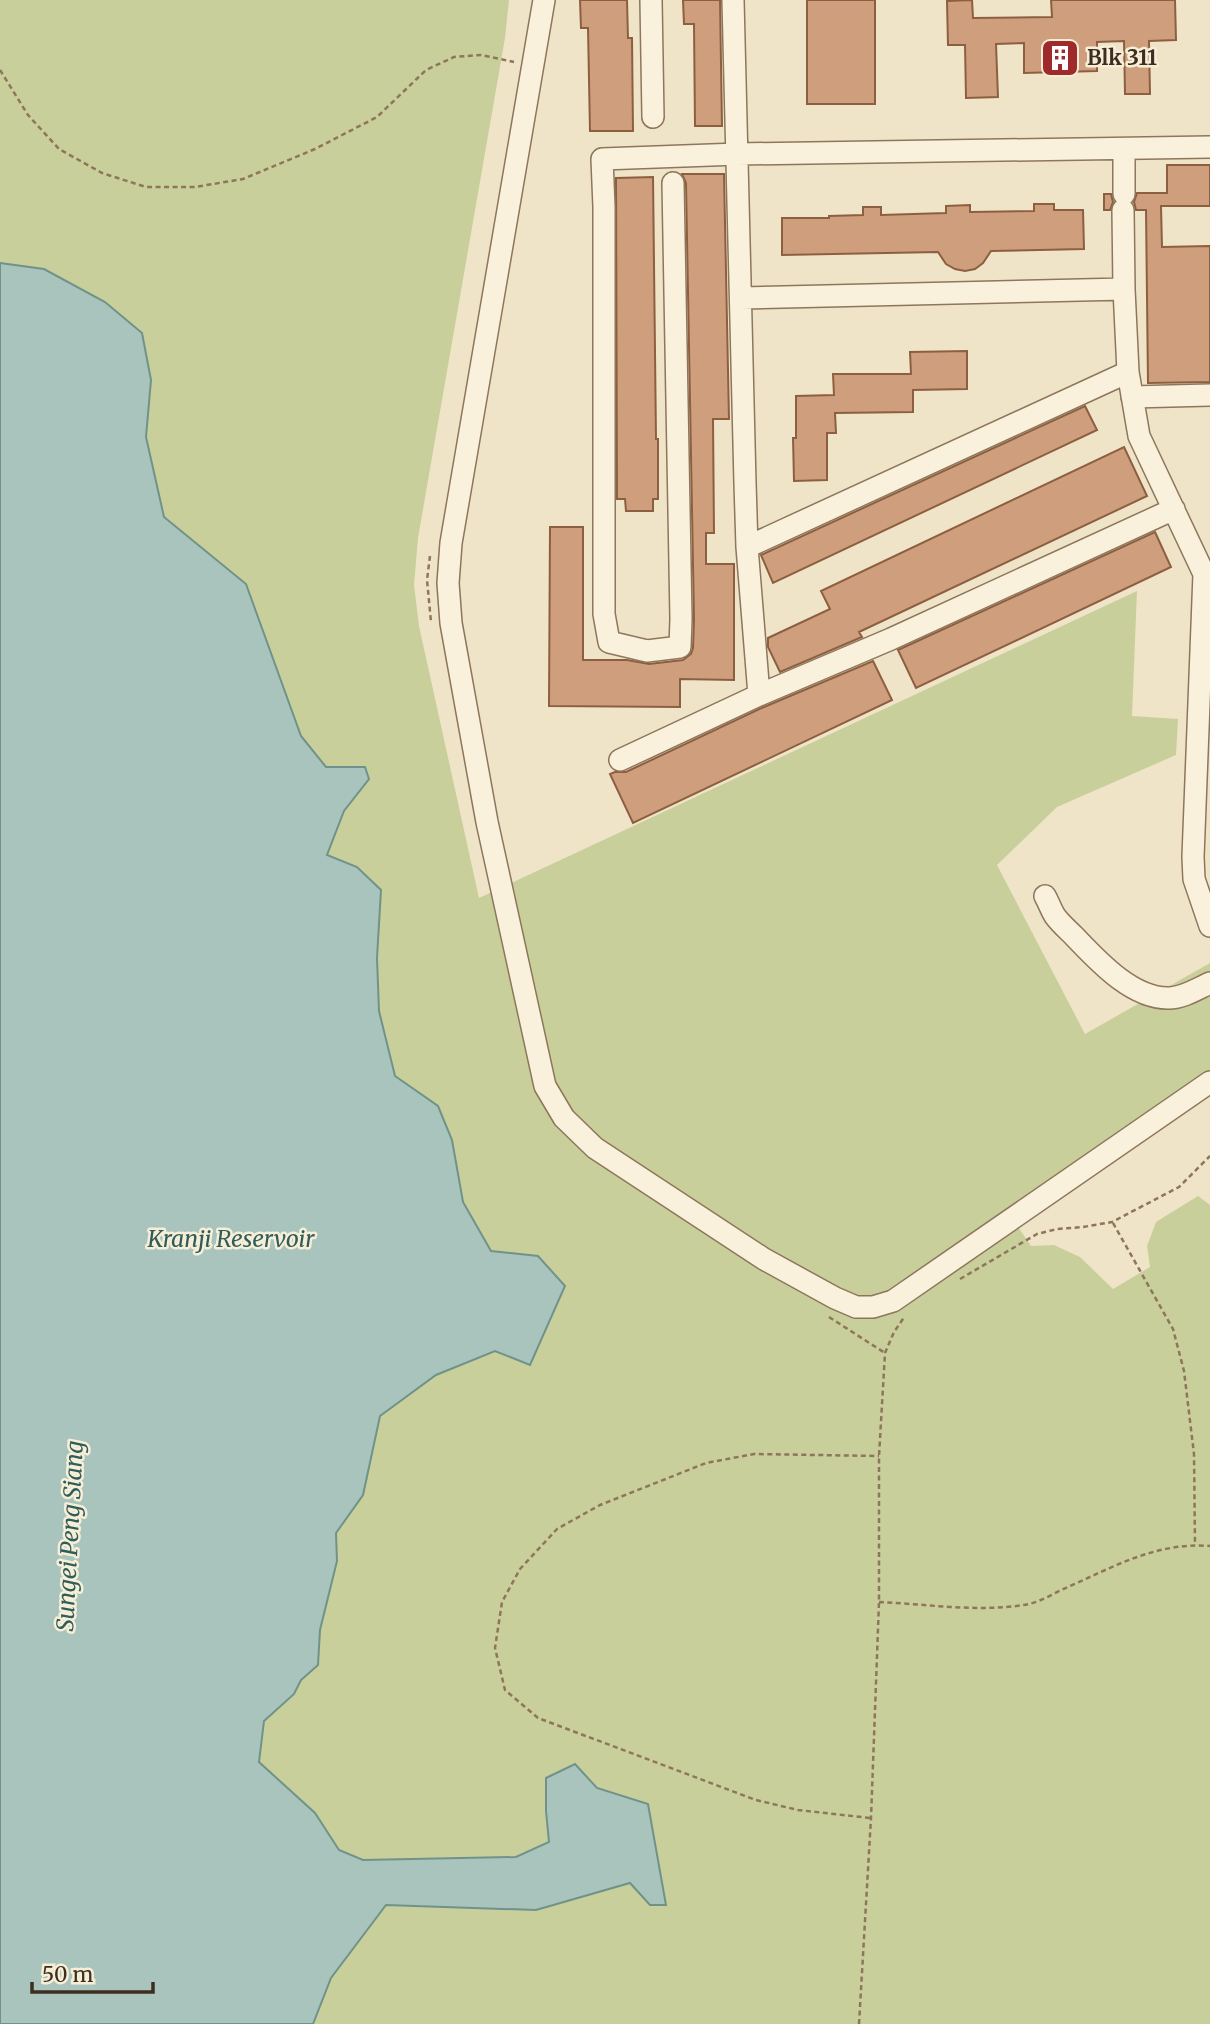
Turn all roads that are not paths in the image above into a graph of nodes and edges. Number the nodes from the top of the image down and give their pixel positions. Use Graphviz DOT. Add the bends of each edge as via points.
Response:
graph roads {
  1 [pos="544,0"];
  2 [pos="651,0"];
  3 [pos="733,0"];
  4 [pos="653,117"];
  5 [pos="1210,147"];
  6 [pos="1124,149"];
  7 [pos="738,154"];
  8 [pos="673,183"];
  9 [pos="1124,289"];
  10 [pos="741,298"];
  11 [pos="1128,372"];
  12 [pos="1210,396"];
  13 [pos="1132,397"];
  14 [pos="1174,509"];
  15 [pos="747,547"];
  16 [pos="759,695"];
  17 [pos="620,760"];
  18 [pos="1045,897"];
  19 [pos="1210,926"];
  20 [pos="1210,984"];
  21 [pos="1210,1082"];
  1 -- 21 [label="street" via="449,583 451,623 486,822 545,1086 564,1118 595,1148 764,1259 835,1298 856,1307 873,1307 893,1301"];
  2 -- 4 [label="street"];
  3 -- 7 [label="street"];
  5 -- 6 [label="street"];
  6 -- 7 [label="street"];
  6 -- 9 [label="street"];
  7 -- 8 [label="street" via="602,159 604,614 609,642 648,651 680,647"];
  7 -- 10 [label="street"];
  9 -- 10 [label="street"];
  9 -- 11 [label="street"];
  10 -- 15 [label="street"];
  11 -- 13 [label="street"];
  11 -- 15 [label="street"];
  12 -- 13 [label="street"];
  13 -- 14 [label="street" via="1139,436"];
  14 -- 16 [label="street"];
  14 -- 19 [label="street" via="1205,574 1193,857 1194,879"];
  15 -- 16 [label="street"];
  16 -- 17 [label="street"];
  18 -- 20 [label="street" via="1056,917 1097,960 1139,990 1169,998"];
}
